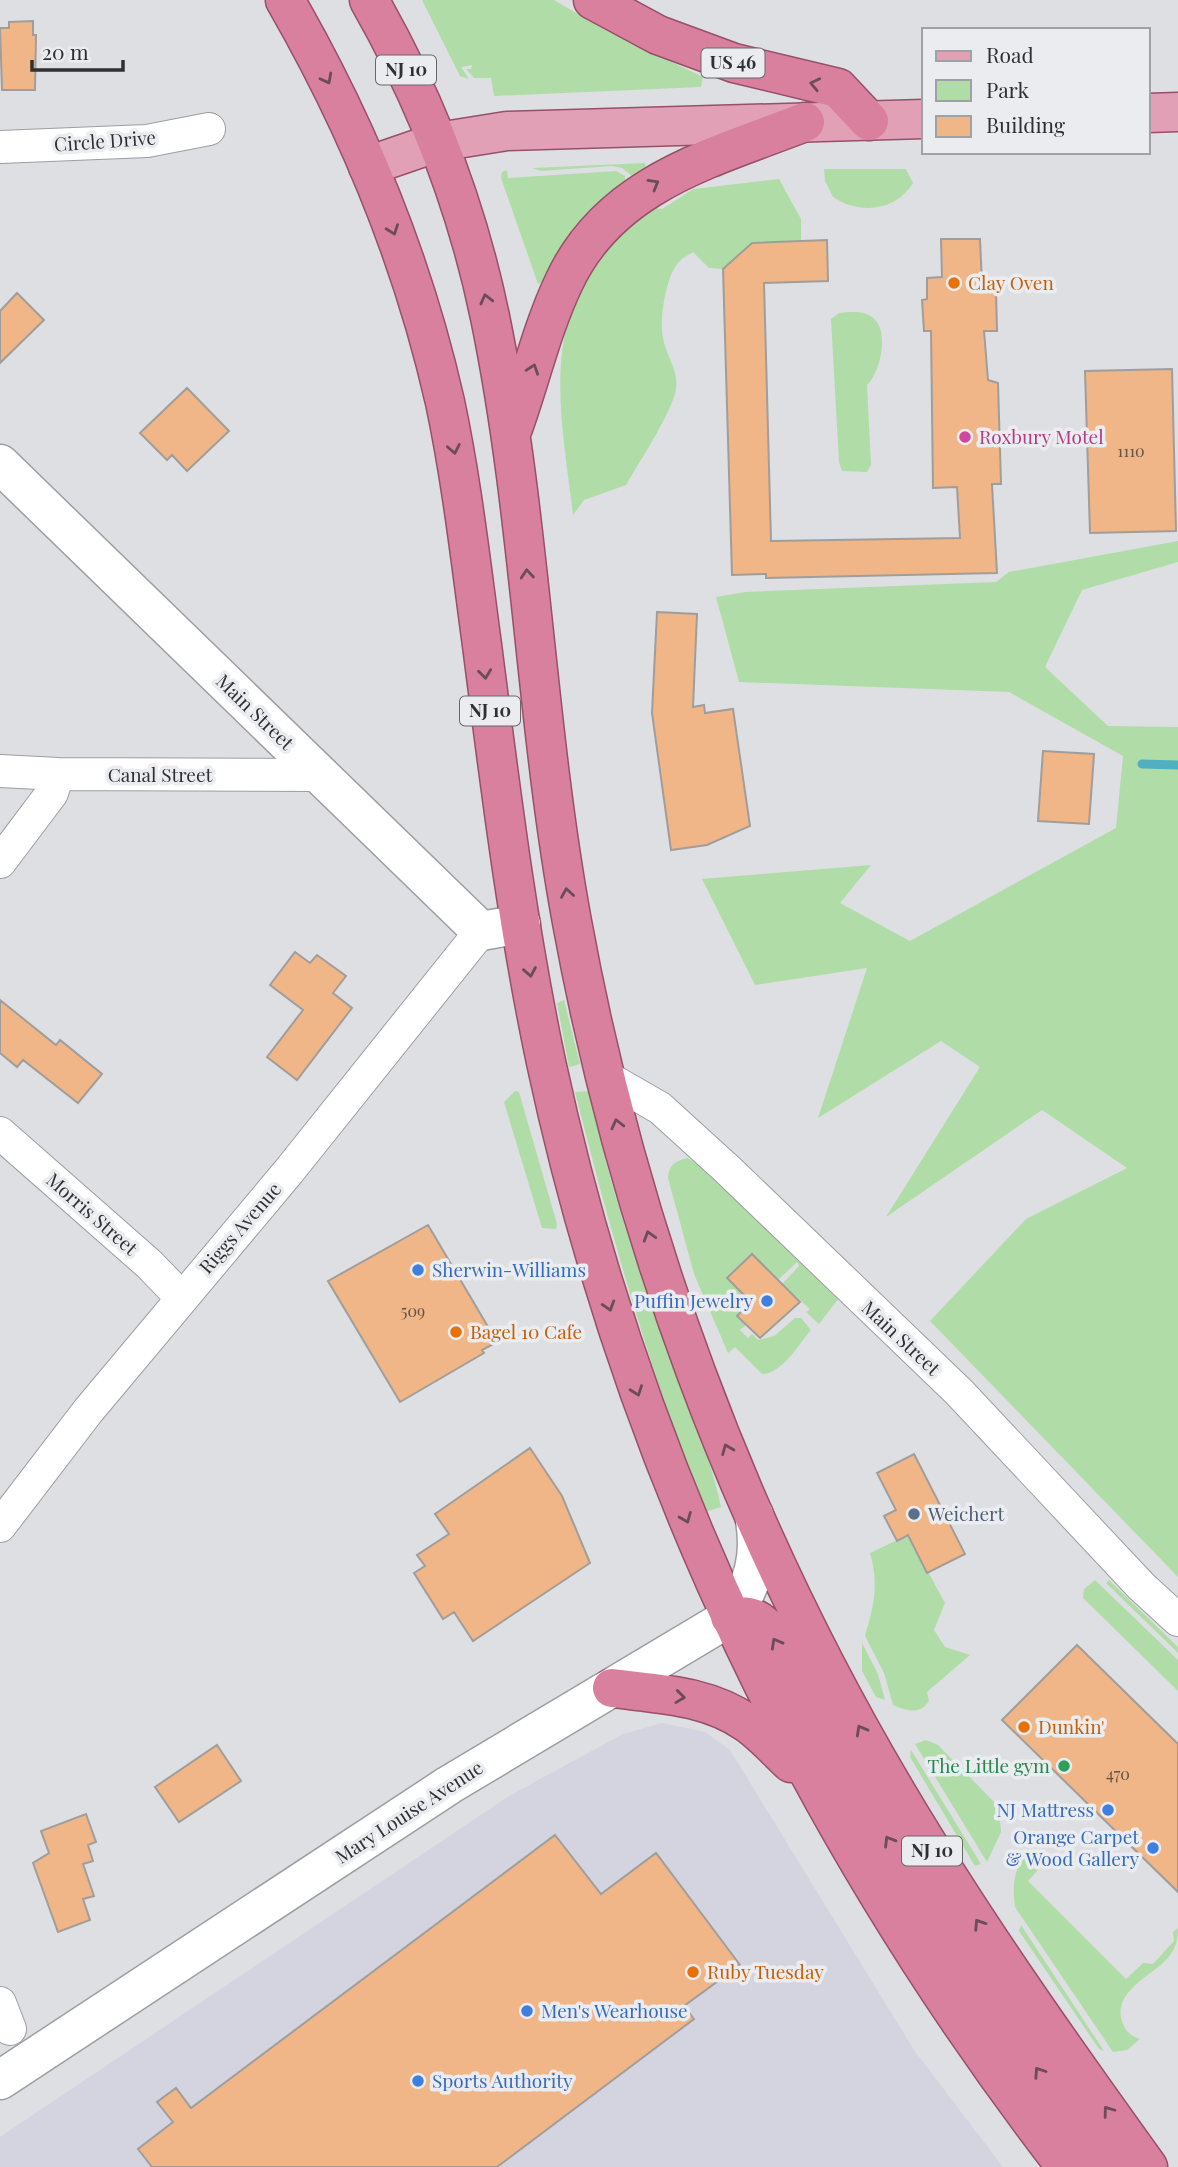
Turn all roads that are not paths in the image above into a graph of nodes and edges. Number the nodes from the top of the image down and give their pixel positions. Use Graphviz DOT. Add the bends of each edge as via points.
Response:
graph roads {
  1 [pos="285,0"];
  2 [pos="369,0"];
  3 [pos="593,0"];
  4 [pos="1178,112"];
  5 [pos="1150,113"];
  6 [pos="922,119"];
  7 [pos="869,121"];
  8 [pos="805,122"];
  9 [pos="209,129"];
  10 [pos="438,142"];
  11 [pos="0,146"];
  12 [pos="368,166"];
  13 [pos="511,434"];
  14 [pos="0,464"];
  15 [pos="0,771"];
  16 [pos="58,774"];
  17 [pos="321,775"];
  18 [pos="0,862"];
  19 [pos="521,924"];
  20 [pos="481,931"];
  21 [pos="606,1077"];
  22 [pos="0,1133"];
  23 [pos="181,1297"];
  24 [pos="754,1512"];
  25 [pos="0,1526"];
  26 [pos="730,1617"];
  27 [pos="1178,1620"];
  28 [pos="612,1688"];
  29 [pos="813,1783"];
  30 [pos="0,2080"];
  31 [pos="1066,2167"];
  32 [pos="1108,2167"];
  33 [pos="1148,2167"];
  1 -- 12 [label="highway, one-way"];
  2 -- 10 [label="highway, NJ 10"];
  7 -- 3 [label="highway, US 46, one-way" via="838,89 691,48"];
  4 -- 5 [label="main road"];
  6 -- 7 [label="main road"];
  7 -- 8 [label="main road"];
  8 -- 10 [label="main road" via="507,131"];
  13 -- 8 [label="highway, one-way" via="564,283 601,228 641,192 666,177"];
  9 -- 11 [label="street, Circle Drive" via="147,141"];
  10 -- 12 [label="main road"];
  13 -- 10 [label="highway, NJ 10, one-way" via="481,278"];
  12 -- 19 [label="highway, NJ 10, one-way" via="415,291 444,398 460,479"];
  21 -- 13 [label="highway, NJ 10, one-way" via="554,813"];
  14 -- 17 [label="street, Main Street"];
  15 -- 16 [label="street, Canal Street"];
  16 -- 17 [label="street, Canal Street"];
  16 -- 18 [label="street" via="52,793"];
  17 -- 20 [label="street, Main Street"];
  19 -- 20 [label="street"];
  19 -- 26 [label="highway, NJ 10, one-way" via="547,1065 595,1260 652,1431"];
  20 -- 23 [label="street, Riggs Avenue" via="289,1171"];
  24 -- 21 [label="highway, NJ 10, one-way" via="656,1259"];
  21 -- 27 [label="street, Main Street" via="660,1108 727,1169 959,1392"];
  22 -- 23 [label="street, Morris Street"];
  23 -- 25 [label="street, Riggs Avenue"];
  24 -- 26 [label="street, Mary Louise Avenue" via="755,1571 750,1588"];
  33 -- 24 [label="highway, NJ 10, one-way" via="1015,1979 897,1794 828,1668"];
  26 -- 28 [label="street, Mary Louise Avenue"];
  26 -- 29 [label="highway, NJ 10"];
  32 -- 26 [label="highway, one-way" via="948,1938 842,1764 774,1637 764,1623 749,1614"];
  28 -- 29 [label="highway, one-way" via="714,1705 750,1725"];
  28 -- 30 [label="street, Mary Louise Avenue" via="423,1801"];
  29 -- 31 [label="highway, NJ 10" via="953,2007"];
}
